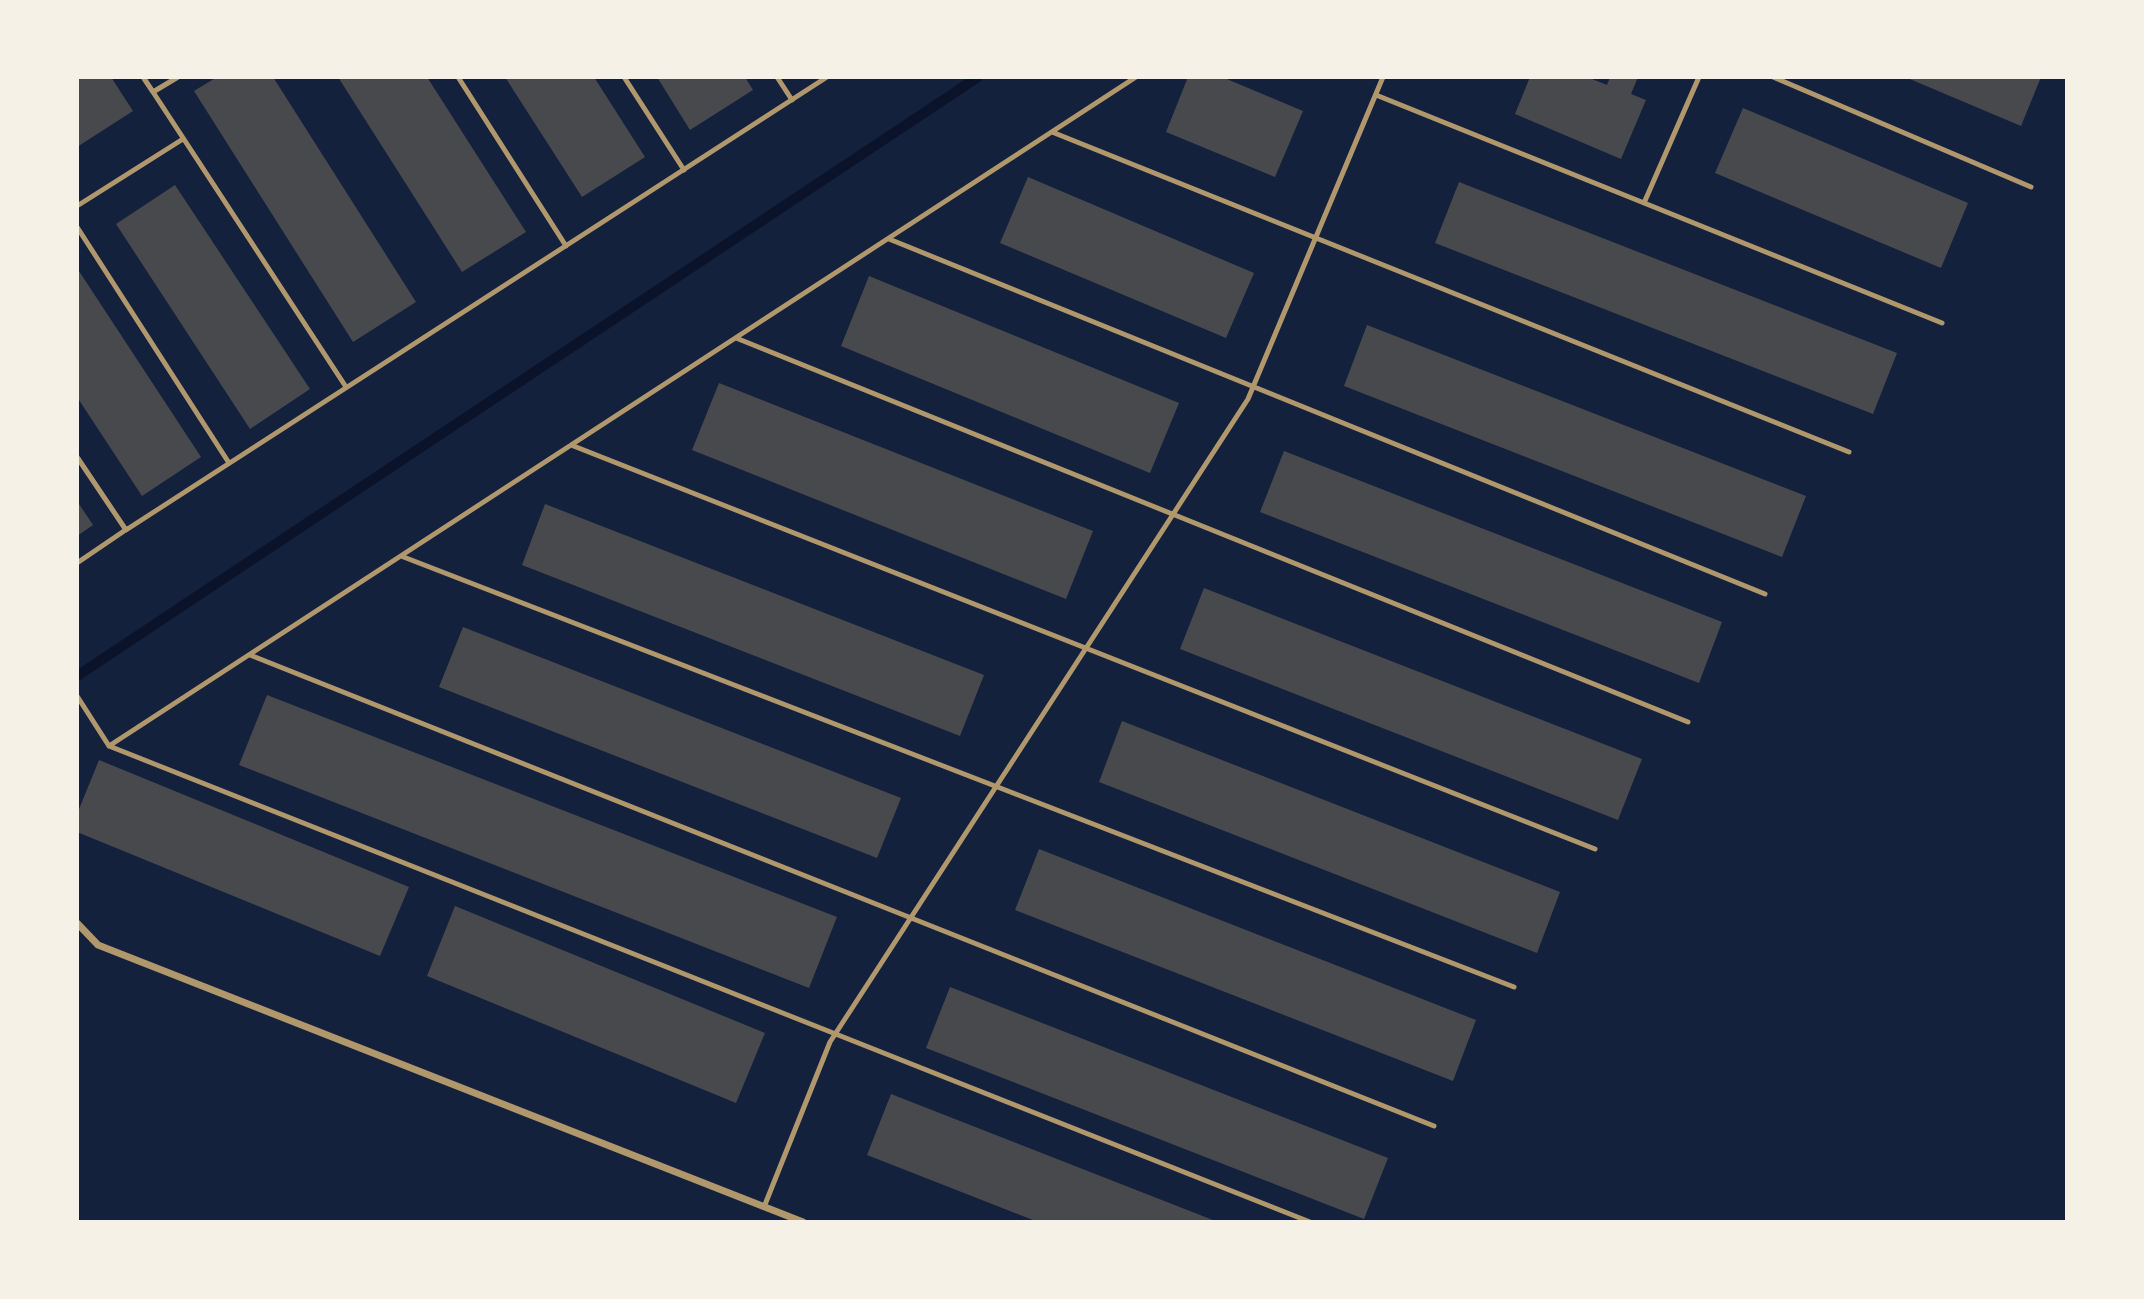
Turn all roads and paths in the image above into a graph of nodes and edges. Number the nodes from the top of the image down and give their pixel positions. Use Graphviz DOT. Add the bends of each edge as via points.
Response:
graph roads {
  1 [pos="143,77"];
  2 [pos="178,77"];
  3 [pos="458,77"];
  4 [pos="624,77"];
  5 [pos="777,77"];
  6 [pos="827,77"];
  7 [pos="1136,77"];
  8 [pos="1383,77"];
  9 [pos="1699,77"];
  10 [pos="1773,77"];
  11 [pos="153,92"];
  12 [pos="1376,95"];
  13 [pos="792,100"];
  14 [pos="1052,132"];
  15 [pos="183,139"];
  16 [pos="684,170"];
  17 [pos="2031,187"];
  18 [pos="1644,203"];
  19 [pos="77,206"];
  20 [pos="77,227"];
  21 [pos="1316,238"];
  22 [pos="888,239"];
  23 [pos="566,246"];
  24 [pos="1942,323"];
  25 [pos="736,338"];
  26 [pos="346,387"];
  27 [pos="1254,387"];
  28 [pos="571,445"];
  29 [pos="1849,452"];
  30 [pos="77,457"];
  31 [pos="229,463"];
  32 [pos="1173,514"];
  33 [pos="132,526"];
  34 [pos="401,556"];
  35 [pos="77,563"];
  36 [pos="1765,594"];
  37 [pos="1086,648"];
  38 [pos="250,654"];
  39 [pos="77,696"];
  40 [pos="1688,722"];
  41 [pos="109,746"];
  42 [pos="996,786"];
  43 [pos="1595,849"];
  44 [pos="911,918"];
  45 [pos="77,923"];
  46 [pos="1514,987"];
  47 [pos="835,1034"];
  48 [pos="1434,1126"];
  49 [pos="764,1207"];
  50 [pos="803,1222"];
  51 [pos="1310,1222"];
  1 -- 11 [label="lane"];
  2 -- 11 [label="lane"];
  3 -- 23 [label="lane"];
  4 -- 16 [label="lane"];
  5 -- 13 [label="lane"];
  6 -- 13 [label="lane"];
  7 -- 14 [label="lane"];
  8 -- 12 [label="lane"];
  9 -- 18 [label="lane"];
  10 -- 17 [label="lane"];
  11 -- 15 [label="lane"];
  12 -- 18 [label="lane"];
  12 -- 21 [label="lane"];
  13 -- 16 [label="lane"];
  14 -- 21 [label="lane"];
  14 -- 22 [label="lane"];
  15 -- 19 [label="lane"];
  15 -- 26 [label="lane"];
  16 -- 23 [label="lane"];
  18 -- 24 [label="lane"];
  20 -- 31 [label="lane"];
  21 -- 27 [label="lane"];
  21 -- 29 [label="lane"];
  22 -- 25 [label="lane"];
  22 -- 27 [label="lane"];
  23 -- 26 [label="lane"];
  25 -- 28 [label="lane"];
  25 -- 32 [label="lane"];
  26 -- 31 [label="lane"];
  27 -- 32 [label="lane"];
  27 -- 36 [label="lane"];
  28 -- 34 [label="lane"];
  28 -- 37 [label="lane"];
  30 -- 33 [label="lane" via="125,530"];
  31 -- 33 [label="lane"];
  32 -- 37 [label="lane"];
  32 -- 40 [label="lane"];
  33 -- 35 [label="lane"];
  34 -- 38 [label="lane"];
  34 -- 42 [label="lane"];
  37 -- 42 [label="lane"];
  37 -- 43 [label="lane"];
  38 -- 41 [label="lane"];
  38 -- 44 [label="lane"];
  39 -- 41 [label="lane"];
  41 -- 47 [label="lane"];
  42 -- 44 [label="lane"];
  42 -- 46 [label="lane"];
  44 -- 47 [label="lane"];
  44 -- 48 [label="lane"];
  45 -- 49 [label="street" via="98,946"];
  47 -- 49 [label="lane"];
  47 -- 51 [label="lane"];
  49 -- 50 [label="street"];
}
